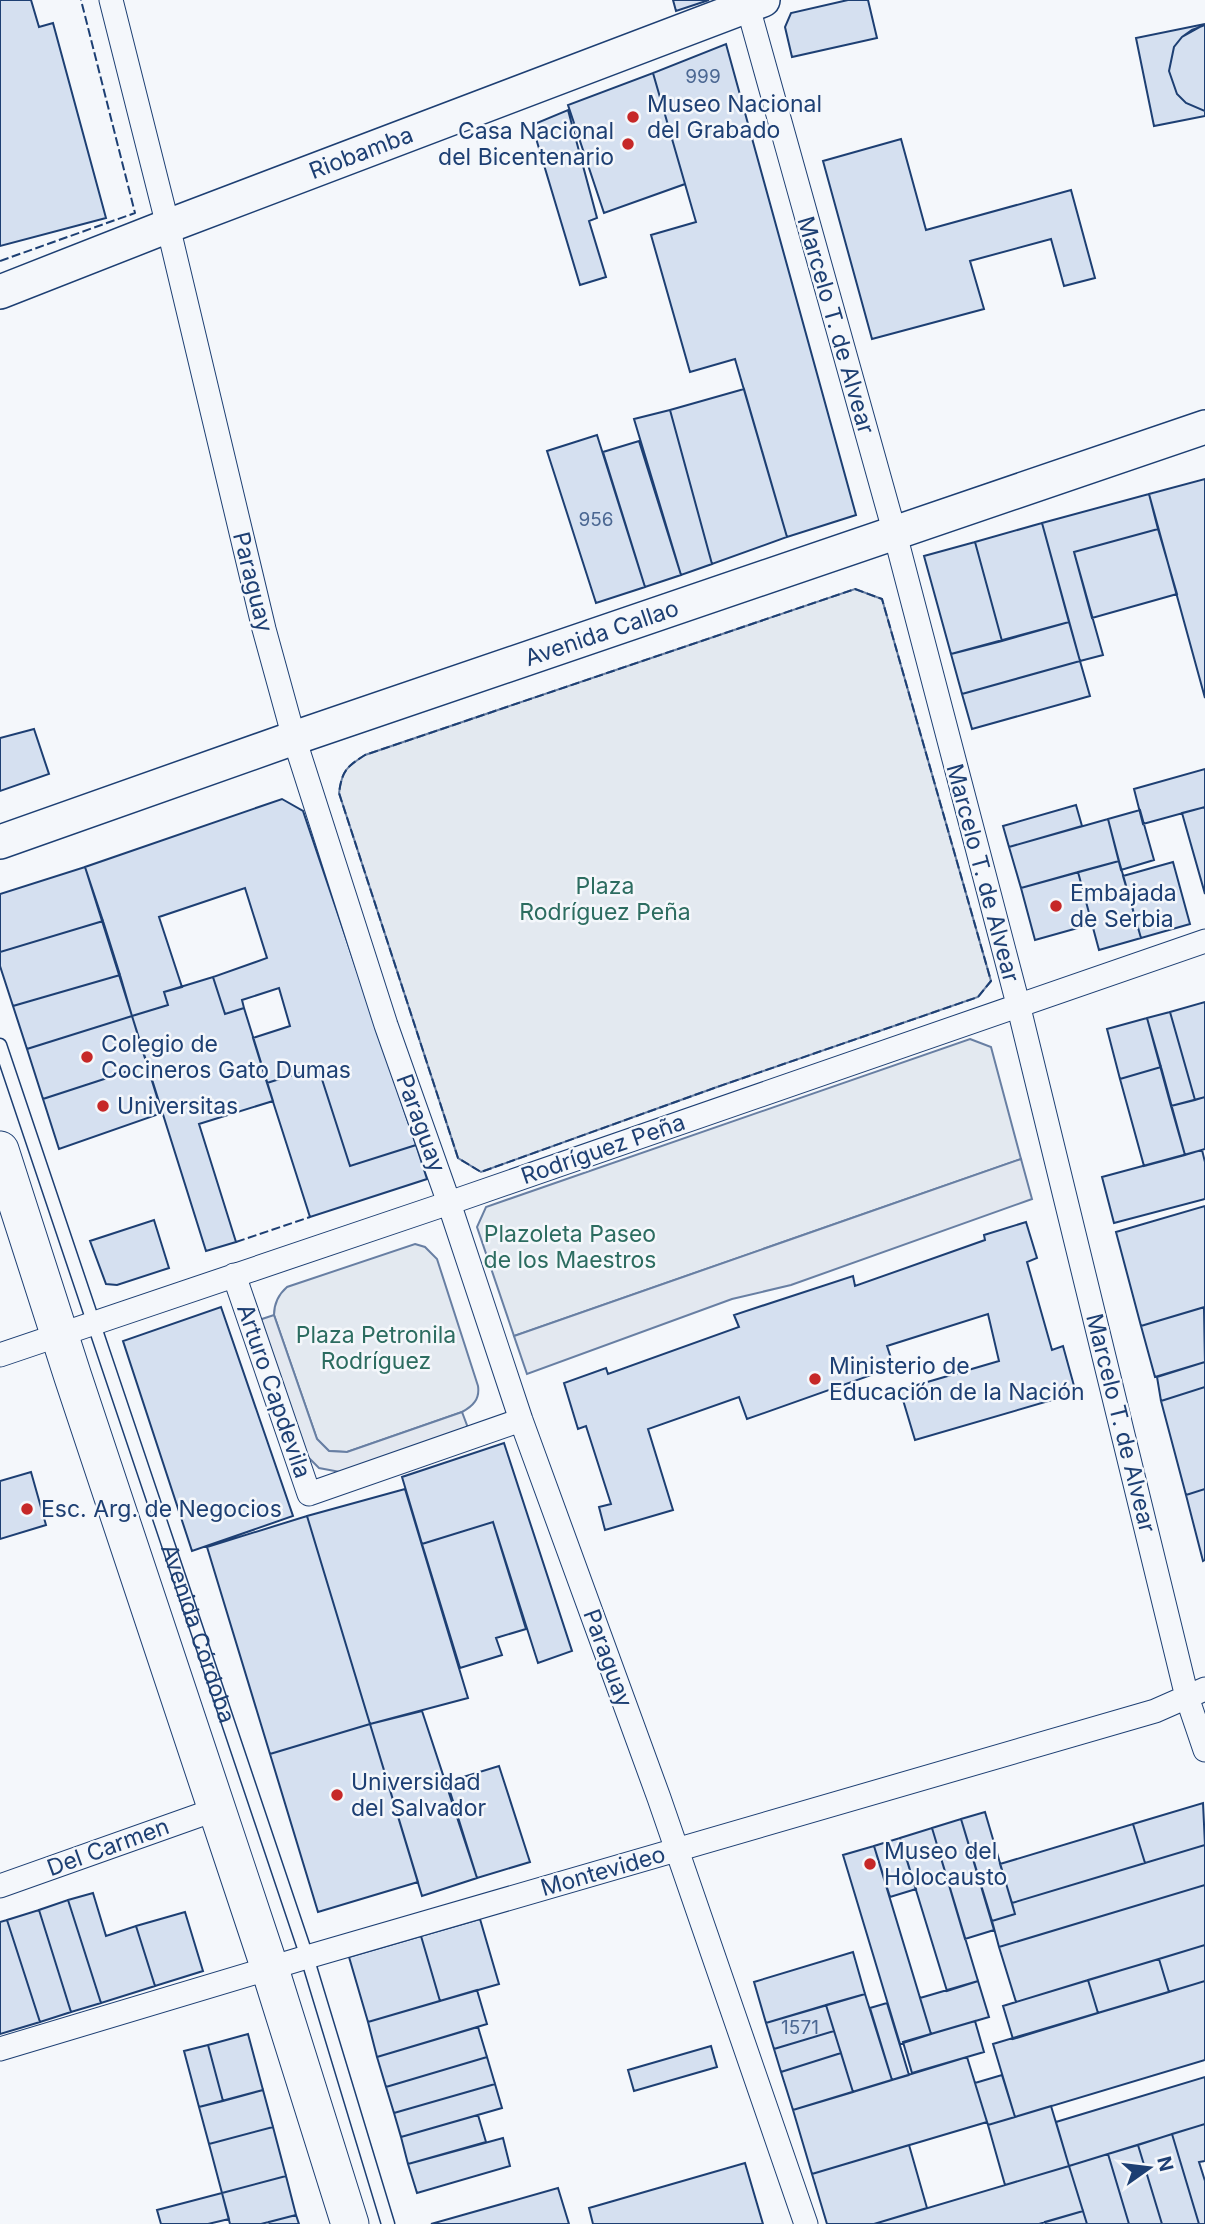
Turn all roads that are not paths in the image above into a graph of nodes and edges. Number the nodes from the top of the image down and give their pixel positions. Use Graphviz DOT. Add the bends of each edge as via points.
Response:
graph roads {
  1 [pos="111,0"];
  2 [pos="752,2"];
  3 [pos="168,226"];
  4 [pos="0,292"];
  5 [pos="1205,427"];
  6 [pos="895,534"];
  7 [pos="294,738"];
  8 [pos="0,842"];
  9 [pos="1205,941"];
  10 [pos="1018,1004"];
  11 [pos="0,1045"];
  12 [pos="0,1150"];
  13 [pos="449,1203"];
  14 [pos="234,1275"];
  15 [pos="76,1328"];
  16 [pos="0,1355"];
  17 [pos="521,1420"];
  18 [pos="1196,1693"];
  19 [pos="1205,1750"];
  20 [pos="217,1809"];
  21 [pos="676,1850"];
  22 [pos="0,1886"];
  23 [pos="307,1957"];
  24 [pos="270,1969"];
  25 [pos="0,2049"];
  26 [pos="350,2224"];
  27 [pos="388,2224"];
  28 [pos="806,2224"];
  1 -- 3 [label="street, Paraguay"];
  2 -- 3 [label="main road, Riobamba"];
  2 -- 6 [label="street, Marcelo T. de Alvear"];
  3 -- 4 [label="main road, Riobamba"];
  3 -- 7 [label="street, Paraguay"];
  5 -- 6 [label="main road, Avenida Callao"];
  6 -- 7 [label="main road, Avenida Callao"];
  6 -- 10 [label="street, Marcelo T. de Alvear"];
  7 -- 8 [label="main road, Avenida Callao"];
  7 -- 13 [label="street, Paraguay"];
  9 -- 10 [label="street, Rodríguez Peña"];
  10 -- 13 [label="street, Rodríguez Peña"];
  10 -- 18 [label="street, Marcelo T. de Alvear"];
  11 -- 15 [label="lane, Avenida Córdoba"];
  12 -- 15 [label="main road, Avenida Córdoba"];
  13 -- 14 [label="street, Rodríguez Peña"];
  13 -- 17 [label="street, Paraguay"];
  14 -- 15 [label="street, Rodríguez Peña"];
  14 -- 17 [label="street, Arturo Capdevila" via="309,1494"];
  15 -- 16 [label="street, Rodríguez Peña"];
  15 -- 20 [label="main road, Avenida Córdoba"];
  15 -- 23 [label="lane, Avenida Córdoba"];
  17 -- 21 [label="street, Paraguay"];
  18 -- 19 [label="street, Marcelo T. de Alvear"];
  18 -- 21 [label="street, Montevideo" via="1155,1711"];
  20 -- 22 [label="street, Del Carmen"];
  20 -- 24 [label="main road, Avenida Córdoba"];
  21 -- 23 [label="street, Montevideo"];
  21 -- 28 [label="street, Paraguay"];
  23 -- 24 [label="street, Montevideo"];
  23 -- 27 [label="lane, Avenida Córdoba"];
  24 -- 25 [label="street, Montevideo"];
  24 -- 26 [label="main road, Avenida Córdoba"];
}
